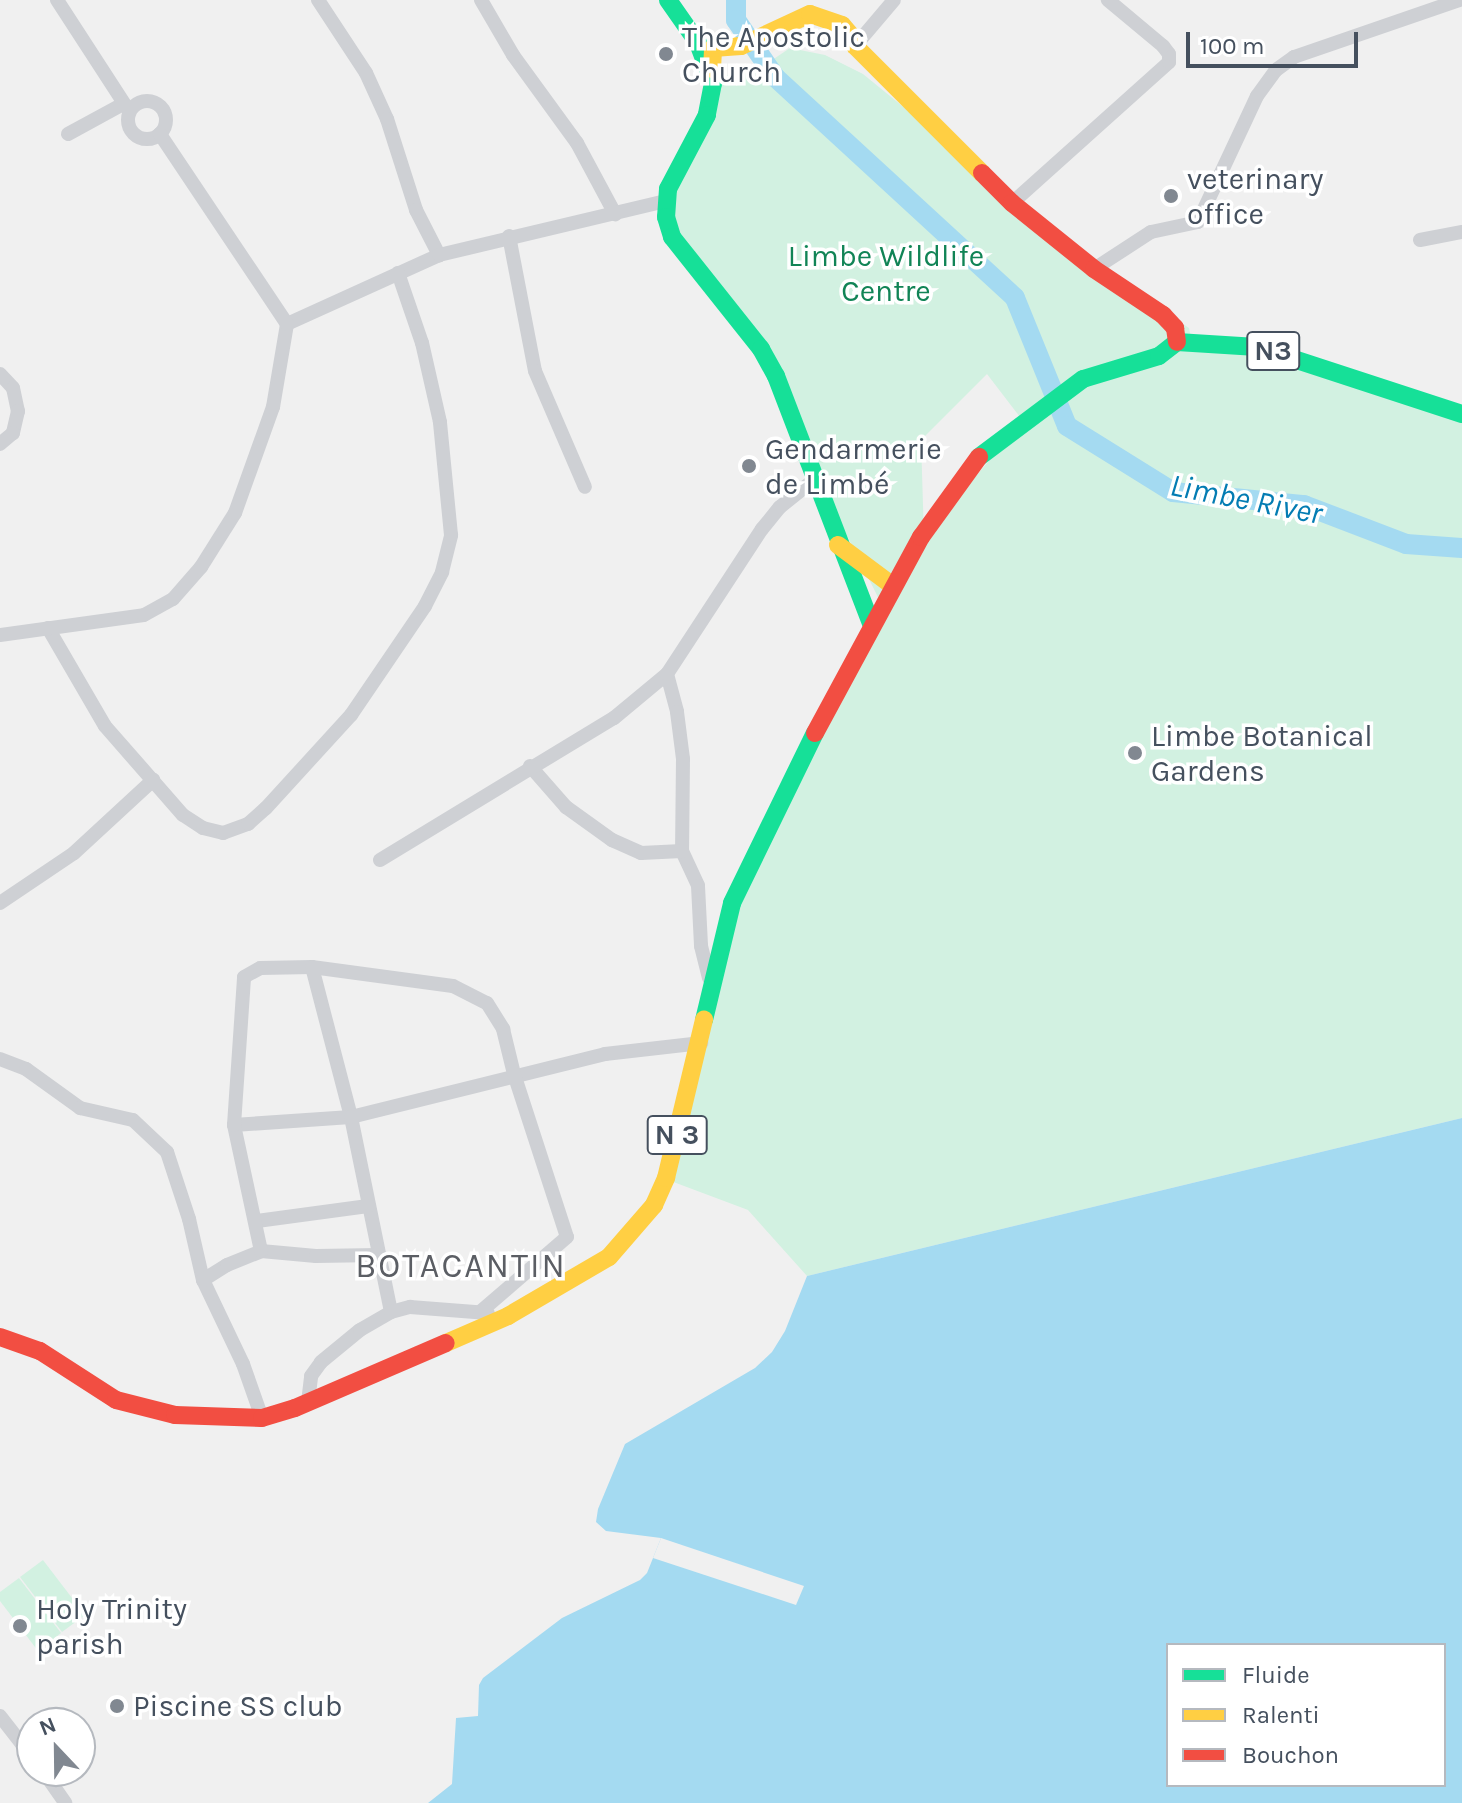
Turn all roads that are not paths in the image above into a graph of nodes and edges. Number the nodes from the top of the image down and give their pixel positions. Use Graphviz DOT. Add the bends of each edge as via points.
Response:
graph roads {
  1 [pos="57,0"];
  2 [pos="318,0"];
  3 [pos="481,0"];
  4 [pos="668,0"];
  5 [pos="894,0"];
  6 [pos="1108,0"];
  7 [pos="1460,0"];
  8 [pos="1421,5"];
  9 [pos="855,46"];
  10 [pos="712,74"];
  11 [pos="126,108"];
  12 [pos="68,134"];
  13 [pos="160,134"];
  14 [pos="666,201"];
  15 [pos="1012,203"];
  16 [pos="615,214"];
  17 [pos="1462,232"];
  18 [pos="509,236"];
  19 [pos="1420,240"];
  20 [pos="439,255"];
  21 [pos="1094,269"];
  22 [pos="398,273"];
  23 [pos="287,324"];
  24 [pos="1177,342"];
  25 [pos="0,374"];
  26 [pos="1462,414"];
  27 [pos="0,444"];
  28 [pos="815,479"];
  29 [pos="585,487"];
  30 [pos="838,545"];
  31 [pos="893,586"];
  32 [pos="871,624"];
  33 [pos="48,628"];
  34 [pos="0,635"];
  35 [pos="667,674"];
  36 [pos="530,766"];
  37 [pos="153,780"];
  38 [pos="682,851"];
  39 [pos="380,860"];
  40 [pos="0,903"];
  41 [pos="312,967"];
  42 [pos="711,987"];
  43 [pos="701,1043"];
  44 [pos="0,1059"];
  45 [pos="514,1074"];
  46 [pos="351,1117"];
  47 [pos="234,1125"];
  48 [pos="368,1206"];
  49 [pos="257,1221"];
  50 [pos="261,1251"];
  51 [pos="378,1255"];
  52 [pos="203,1280"];
  53 [pos="391,1312"];
  54 [pos="480,1312"];
  55 [pos="508,1316"];
  56 [pos="0,1337"];
  57 [pos="308,1402"];
  58 [pos="262,1418"];
  59 [pos="0,1716"];
  60 [pos="16,1736"];
  1 -- 11 [label="street"];
  2 -- 20 [label="street" via="366,73 416,210"];
  3 -- 16 [label="street" via="513,55 577,143"];
  4 -- 10 [label="main road"];
  5 -- 9 [label="street"];
  6 -- 15 [label="street" via="1163,46 1169,62"];
  7 -- 8 [label="street"];
  8 -- 21 [label="street" via="1294,57 1276,70 1257,96 1198,222 1151,232"];
  9 -- 10 [label="main road" via="842,25 810,14 741,46 713,48"];
  9 -- 15 [label="main road"];
  10 -- 14 [label="main road" via="707,115 675,172"];
  11 -- 12 [label="street"];
  11 -- 13 [label="street" via="138,137"];
  11 -- 13 [label="street" via="156,103 166,117"];
  13 -- 23 [label="street"];
  14 -- 16 [label="street"];
  14 -- 28 [label="main road" via="672,237 761,349 776,376"];
  15 -- 21 [label="main road"];
  16 -- 18 [label="street"];
  17 -- 19 [label="street"];
  18 -- 20 [label="street"];
  18 -- 29 [label="street" via="535,371"];
  20 -- 22 [label="street"];
  21 -- 24 [label="main road" via="1172,322"];
  22 -- 23 [label="street"];
  22 -- 37 [label="street" via="422,343 440,422 450,520 442,572 351,715 248,824 223,833 203,828 183,815"];
  23 -- 33 [label="street" via="273,407 250,475 235,513 201,567 158,610"];
  24 -- 26 [label="main road, N3" via="1257,347"];
  24 -- 31 [label="main road, N 3" via="1159,356 1083,379 992,444 965,472"];
  25 -- 27 [label="street" via="13,388 18,411 13,433"];
  28 -- 30 [label="main road"];
  28 -- 35 [label="street" via="762,529"];
  30 -- 31 [label="main road"];
  30 -- 32 [label="main road"];
  31 -- 32 [label="main road, N 3"];
  32 -- 42 [label="main road, N 3" via="732,903"];
  33 -- 34 [label="street"];
  33 -- 37 [label="street" via="105,726"];
  35 -- 36 [label="street" via="614,718"];
  35 -- 38 [label="street" via="683,759"];
  36 -- 38 [label="street" via="566,807 612,840 641,853"];
  36 -- 39 [label="street"];
  37 -- 40 [label="street" via="74,853"];
  38 -- 42 [label="street" via="698,886 701,946"];
  41 -- 45 [label="street" via="453,986 487,1003 503,1029"];
  41 -- 46 [label="street"];
  41 -- 47 [label="street" via="260,968 244,977"];
  42 -- 43 [label="main road, N 3"];
  43 -- 45 [label="street" via="605,1054"];
  43 -- 55 [label="main road, N 3" via="666,1178 654,1205 609,1257"];
  44 -- 52 [label="street" via="26,1069 80,1108 133,1120 156,1139 167,1152"];
  45 -- 46 [label="street"];
  45 -- 54 [label="street" via="567,1237"];
  46 -- 47 [label="street"];
  46 -- 48 [label="street"];
  47 -- 49 [label="street"];
  48 -- 49 [label="street"];
  48 -- 51 [label="street"];
  49 -- 50 [label="street"];
  50 -- 51 [label="street"];
  50 -- 52 [label="street"];
  51 -- 53 [label="street"];
  52 -- 58 [label="street"];
  53 -- 54 [label="street" via="410,1307"];
  53 -- 57 [label="street" via="321,1362 311,1376"];
  54 -- 55 [label="street"];
  55 -- 57 [label="main road, N 3"];
  56 -- 58 [label="main road, N 3" via="40,1351 116,1400 175,1415"];
  57 -- 58 [label="main road, N 3"];
  59 -- 60 [label="street"];
}
